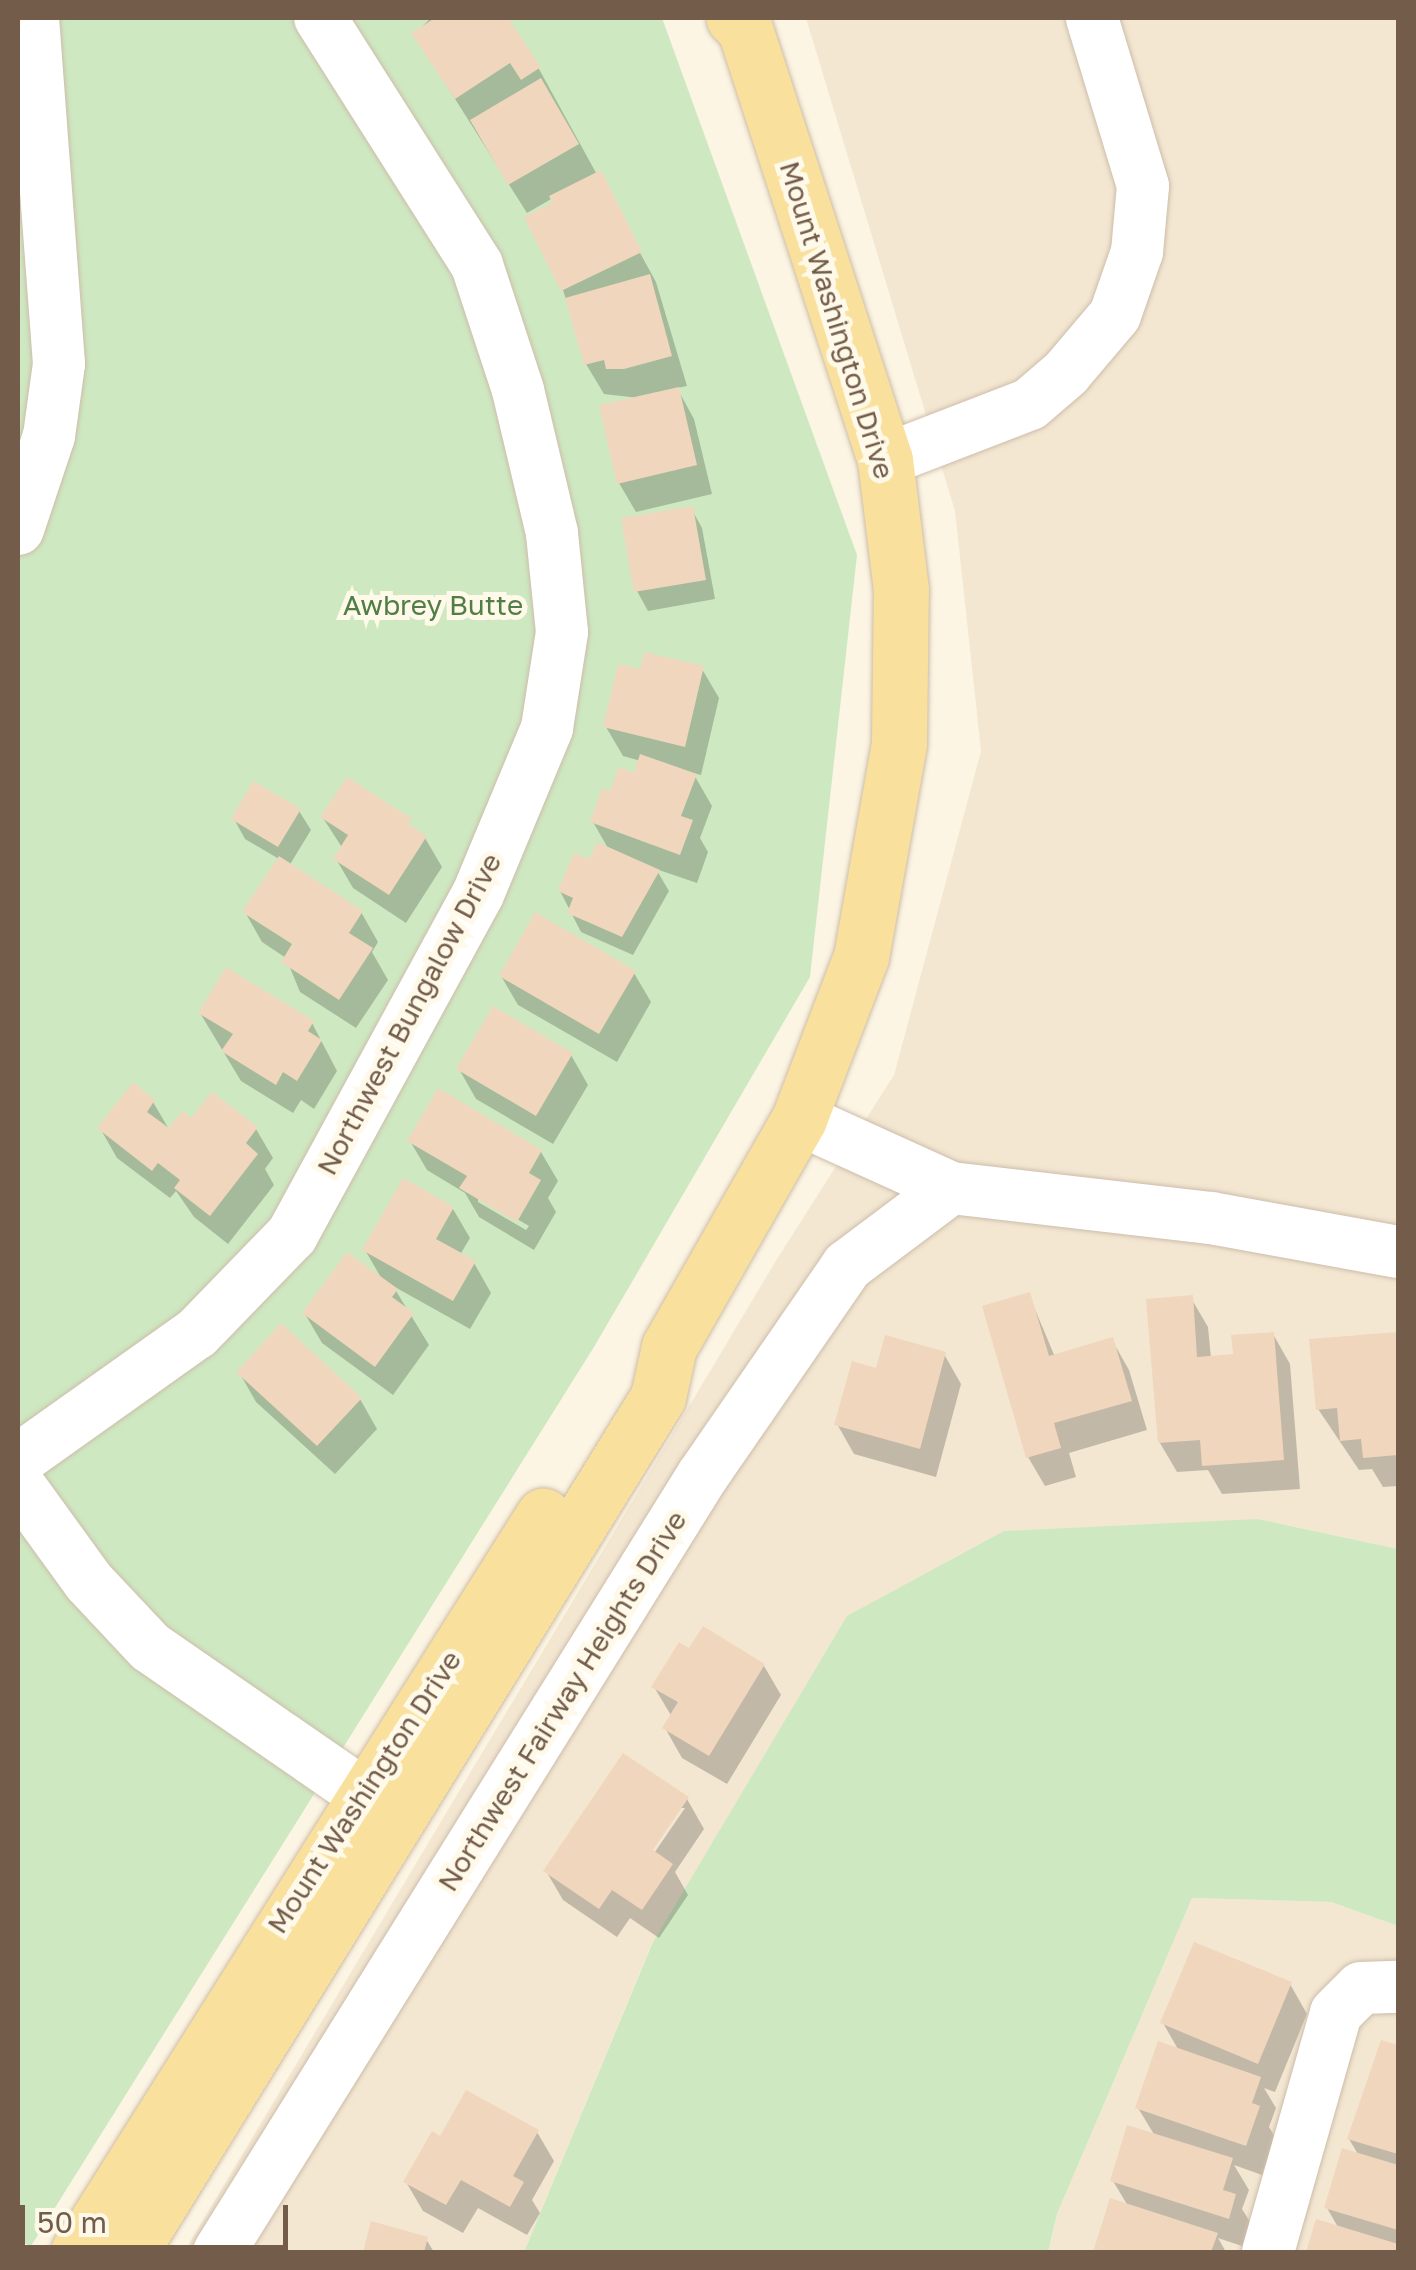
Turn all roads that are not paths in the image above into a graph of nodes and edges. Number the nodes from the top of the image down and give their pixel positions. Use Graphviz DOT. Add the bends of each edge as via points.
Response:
graph roads {
  1 [pos="33,18"];
  2 [pos="320,18"];
  3 [pos="1092,18"];
  4 [pos="742,22"];
  5 [pos="885,460"];
  6 [pos="18,529"];
  7 [pos="799,1119"];
  8 [pos="951,1188"];
  9 [pos="1398,1252"];
  10 [pos="18,1460"];
  11 [pos="18,1484"];
  12 [pos="381,1807"];
  13 [pos="1398,1987"];
  14 [pos="78,2252"];
  15 [pos="130,2252"];
  16 [pos="218,2252"];
  17 [pos="1268,2252"];
  1 -- 6 [label="street" via="59,364 49,436"];
  2 -- 10 [label="street, Northwest Bungalow Drive" via="477,265 518,390 552,533 562,632 546,728 478,894 292,1235 197,1333"];
  3 -- 5 [label="street" via="1142,186 1137,252 1114,315 1066,374 1030,404"];
  4 -- 5 [label="main road, Mount Washington Drive"];
  5 -- 7 [label="main road, Mount Washington Drive" via="902,590 899,743 861,957"];
  7 -- 8 [label="street"];
  7 -- 12 [label="main road, Mount Washington Drive" via="670,1346 658,1397"];
  8 -- 9 [label="street" via="1211,1218"];
  8 -- 16 [label="street, Northwest Fairway Heights Drive" via="847,1266 702,1475"];
  11 -- 12 [label="street" via="89,1582 150,1647"];
  12 -- 14 [label="main road, Mount Washington Drive"];
  12 -- 15 [label="main road, Mount Washington Drive"];
  13 -- 17 [label="street" via="1360,1988 1336,2013"];
}
